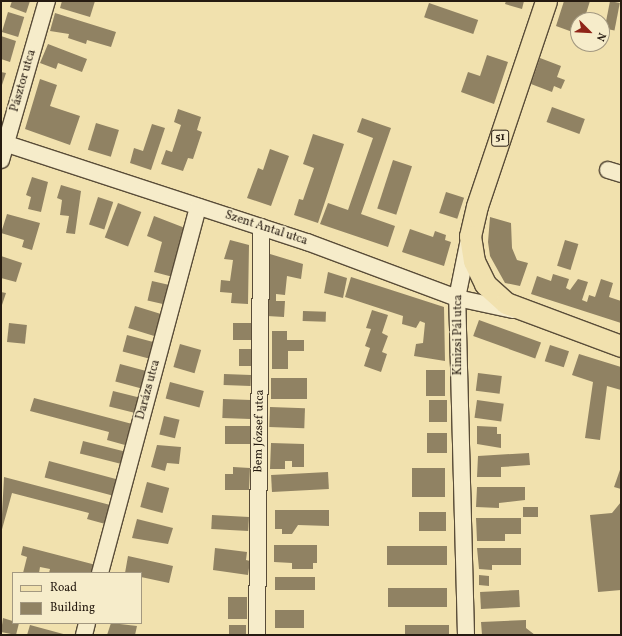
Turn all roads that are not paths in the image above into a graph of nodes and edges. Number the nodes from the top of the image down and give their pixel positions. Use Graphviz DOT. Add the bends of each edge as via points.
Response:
graph roads {
  1 [pos="47,1"];
  2 [pos="546,1"];
  3 [pos="3,142"];
  4 [pos="1,160"];
  5 [pos="198,207"];
  6 [pos="261,227"];
  7 [pos="470,236"];
  8 [pos="457,298"];
  9 [pos="530,313"];
  10 [pos="621,346"];
  11 [pos="100,572"];
  12 [pos="87,624"];
  13 [pos="84,635"];
  14 [pos="257,635"];
  15 [pos="466,635"];
  1 -- 3 [label="street, Pásztor utca"];
  2 -- 7 [label="main road, Kinizsi Pál utca / 51"];
  3 -- 4 [label="street, Pásztor utca"];
  3 -- 5 [label="street, Szent Antal utca"];
  5 -- 6 [label="street, Szent Antal utca"];
  5 -- 11 [label="street, Darázs utca"];
  6 -- 8 [label="street, Szent Antal utca"];
  6 -- 14 [label="street, Bem József utca"];
  7 -- 8 [label="street, Kinizsi Pál utca"];
  7 -- 9 [label="main road, Szent Antal utca / 51" via="474,261 485,284 506,303"];
  8 -- 9 [label="street, Szent Antal utca"];
  8 -- 15 [label="street, Kinizsi Pál utca"];
  9 -- 10 [label="main road, Szent Antal utca / 51"];
  12 -- 13 [label="street"];
}
